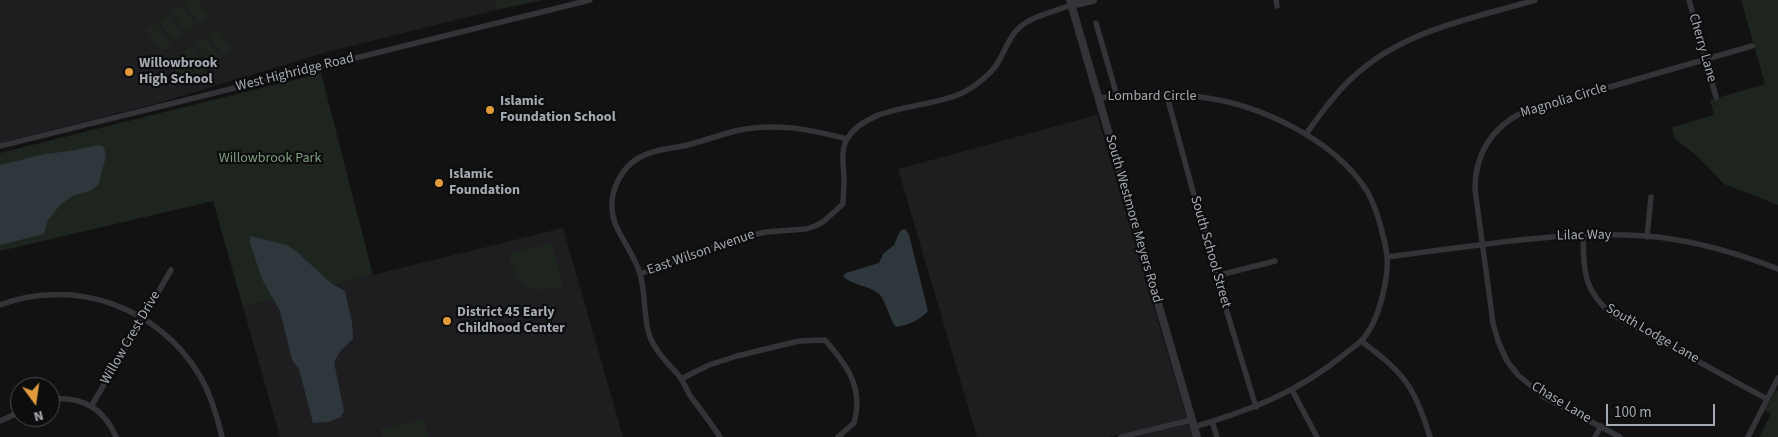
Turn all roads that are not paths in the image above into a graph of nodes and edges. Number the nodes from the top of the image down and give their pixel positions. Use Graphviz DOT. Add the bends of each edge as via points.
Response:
graph roads {
  1 [pos="590,0"];
  2 [pos="1093,0"];
  3 [pos="1535,0"];
  4 [pos="1688,0"];
  5 [pos="1070,3"];
  6 [pos="1096,23"];
  7 [pos="1752,46"];
  8 [pos="1706,60"];
  9 [pos="1117,96"];
  10 [pos="1167,96"];
  11 [pos="1716,97"];
  12 [pos="1098,98"];
  13 [pos="1306,134"];
  14 [pos="847,140"];
  15 [pos="0,146"];
  16 [pos="1651,197"];
  17 [pos="1583,236"];
  18 [pos="1646,236"];
  19 [pos="1483,245"];
  20 [pos="1387,257"];
  21 [pos="1275,260"];
  22 [pos="1778,269"];
  23 [pos="171,270"];
  24 [pos="640,274"];
  25 [pos="1216,276"];
  26 [pos="0,305"];
  27 [pos="143,317"];
  28 [pos="1361,341"];
  29 [pos="1778,378"];
  30 [pos="681,379"];
  31 [pos="1292,390"];
  32 [pos="60,399"];
  33 [pos="1767,399"];
  34 [pos="92,406"];
  35 [pos="1256,407"];
  36 [pos="1212,421"];
  37 [pos="1193,424"];
  38 [pos="1601,426"];
  39 [pos="116,437"];
  40 [pos="222,437"];
  41 [pos="720,437"];
  42 [pos="838,437"];
  43 [pos="1121,437"];
  44 [pos="1197,437"];
  45 [pos="1217,437"];
  46 [pos="1317,437"];
  47 [pos="1430,437"];
  48 [pos="1595,437"];
  49 [pos="1620,437"];
  50 [pos="1748,437"];
  1 -- 15 [label="street, West Highridge Road"];
  2 -- 5 [label="street"];
  3 -- 13 [label="street" via="1423,33 1387,51 1347,82"];
  4 -- 8 [label="street, Cherry Lane"];
  5 -- 12 [label="street, South Westmore Meyers Road"];
  5 -- 14 [label="street" via="1031,20 1017,30 996,66 973,86 942,100 873,117 861,124"];
  6 -- 9 [label="street"];
  7 -- 8 [label="street, Magnolia Circle"];
  8 -- 11 [label="street, Cherry Lane"];
  8 -- 19 [label="street, Magnolia Circle" via="1523,112 1502,126 1481,150 1475,176"];
  9 -- 10 [label="street, Lombard Circle"];
  9 -- 12 [label="street, Lombard Circle"];
  10 -- 13 [label="street, Lombard Circle" via="1201,97 1240,106"];
  10 -- 25 [label="street, South School Street"];
  12 -- 37 [label="street, South Westmore Meyers Road"];
  13 -- 20 [label="street, Lombard Circle" via="1344,164 1367,192 1380,223"];
  14 -- 24 [label="street, East Wilson Avenue" via="842,163 843,204 823,222 806,229 740,238"];
  14 -- 24 [label="street" via="816,131 766,126 641,156 619,178 612,208"];
  16 -- 18 [label="street"];
  17 -- 18 [label="street, Lilac Way"];
  17 -- 19 [label="street, Lilac Way" via="1553,236"];
  17 -- 33 [label="street, South Lodge Lane" via="1585,276 1592,293 1604,308"];
  18 -- 22 [label="street, Lilac Way" via="1705,246"];
  19 -- 20 [label="street, Lilac Way"];
  19 -- 38 [label="street, Chase Lane" via="1493,323 1507,361 1544,397"];
  20 -- 28 [label="street, Lombard Circle" via="1381,302"];
  21 -- 25 [label="street"];
  23 -- 27 [label="street, Willow Crest Drive"];
  24 -- 30 [label="street" via="649,335 660,356"];
  25 -- 35 [label="street, South School Street"];
  26 -- 27 [label="street" via="42,295 78,295"];
  27 -- 34 [label="street, Willow Crest Drive"];
  27 -- 40 [label="street" via="176,344 200,375 213,404"];
  28 -- 31 [label="street, Lombard Circle"];
  28 -- 47 [label="street" via="1391,364 1409,385"];
  29 -- 33 [label="street"];
  30 -- 41 [label="street"];
  30 -- 42 [label="street" via="719,361 799,341 825,340 846,366 857,398 854,424"];
  31 -- 35 [label="street, Lombard Circle"];
  31 -- 46 [label="street"];
  32 -- 34 [label="street"];
  33 -- 50 [label="street"];
  34 -- 39 [label="street" via="111,425"];
  35 -- 36 [label="street, Lombard Circle"];
  36 -- 37 [label="street, Lombard Circle"];
  36 -- 45 [label="street"];
  37 -- 43 [label="street, Lombard Circle"];
  37 -- 44 [label="street, South Westmore Meyers Road"];
  38 -- 48 [label="street"];
  38 -- 49 [label="street, Chase Lane"];
}
